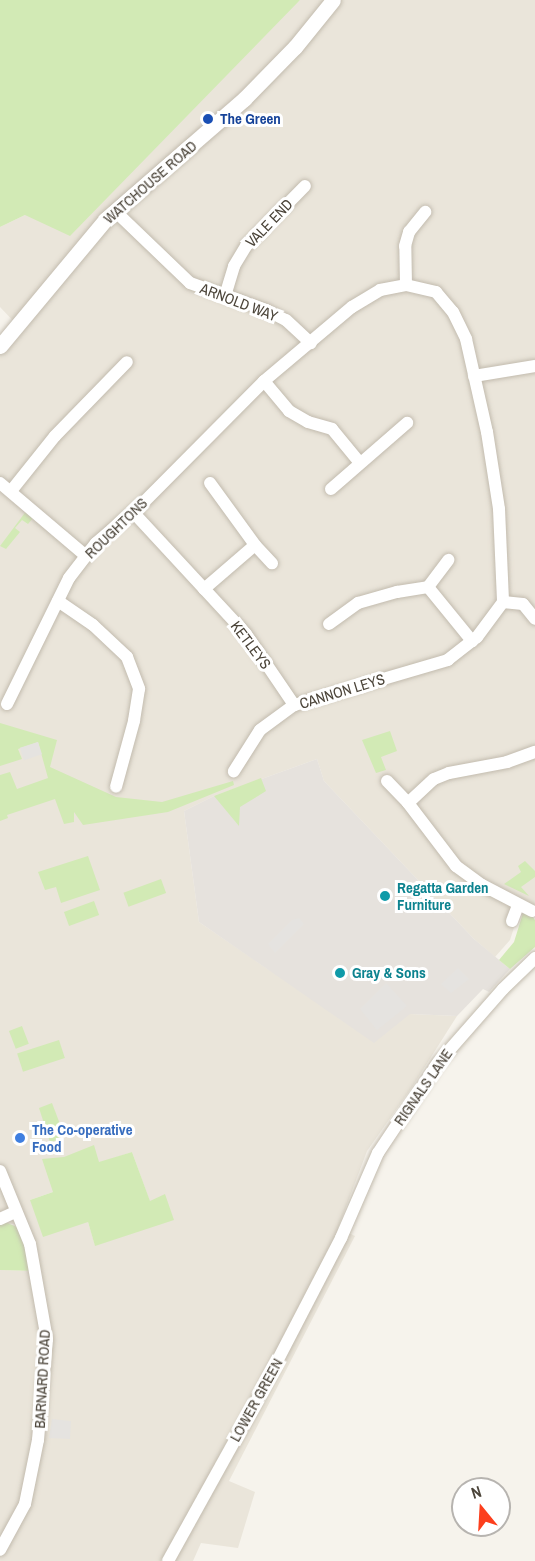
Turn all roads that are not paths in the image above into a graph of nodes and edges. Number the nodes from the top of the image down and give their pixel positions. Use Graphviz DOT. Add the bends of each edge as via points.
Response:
graph roads {
  1 [pos="333,0"];
  2 [pos="305,186"];
  3 [pos="115,210"];
  4 [pos="425,212"];
  5 [pos="406,285"];
  6 [pos="225,296"];
  7 [pos="311,343"];
  8 [pos="0,346"];
  9 [pos="127,362"];
  10 [pos="535,366"];
  11 [pos="474,376"];
  12 [pos="264,381"];
  13 [pos="407,423"];
  14 [pos="360,463"];
  15 [pos="0,483"];
  16 [pos="210,483"];
  17 [pos="331,489"];
  18 [pos="12,491"];
  19 [pos="133,512"];
  20 [pos="255,545"];
  21 [pos="86,556"];
  22 [pos="448,560"];
  23 [pos="272,563"];
  24 [pos="428,587"];
  25 [pos="204,589"];
  26 [pos="58,601"];
  27 [pos="503,602"];
  28 [pos="535,619"];
  29 [pos="329,624"];
  30 [pos="472,641"];
  31 [pos="7,704"];
  32 [pos="294,705"];
  33 [pos="535,752"];
  34 [pos="234,771"];
  35 [pos="387,781"];
  36 [pos="116,787"];
  37 [pos="408,803"];
  38 [pos="518,905"];
  39 [pos="532,910"];
  40 [pos="512,921"];
  41 [pos="535,958"];
  42 [pos="0,1171"];
  43 [pos="15,1212"];
  44 [pos="0,1219"];
  45 [pos="342,1238"];
  46 [pos="0,1550"];
  47 [pos="168,1561"];
  1 -- 3 [label="street, WATCHOUSE ROAD" via="295,47 244,99"];
  2 -- 6 [label="street, VALE END" via="246,246 234,266"];
  3 -- 6 [label="street, ARNOLD WAY" via="177,273 190,283"];
  3 -- 8 [label="street, WATCHOUSE ROAD" via="78,249"];
  4 -- 5 [label="street" via="409,232 405,246"];
  5 -- 7 [label="street, ROUGHTONS" via="366,297"];
  5 -- 11 [label="street, ROUGHTONS" via="436,292 453,312 466,339"];
  6 -- 7 [label="street, ARNOLD WAY" via="286,320"];
  7 -- 12 [label="street, ROUGHTONS"];
  9 -- 18 [label="street" via="56,436"];
  10 -- 11 [label="street"];
  11 -- 27 [label="street" via="488,432 499,509"];
  12 -- 14 [label="street" via="289,411 332,429"];
  12 -- 19 [label="street, ROUGHTONS"];
  13 -- 14 [label="street"];
  14 -- 17 [label="street"];
  15 -- 18 [label="street"];
  16 -- 20 [label="street"];
  18 -- 21 [label="street"];
  19 -- 21 [label="street, ROUGHTONS"];
  19 -- 25 [label="street, KETLEYS"];
  20 -- 23 [label="street"];
  20 -- 25 [label="street"];
  21 -- 26 [label="street, ROUGHTONS"];
  22 -- 24 [label="street"];
  24 -- 29 [label="street" via="358,603"];
  24 -- 30 [label="street"];
  25 -- 32 [label="street, KETLEYS" via="246,634"];
  26 -- 31 [label="street, ROUGHTONS"];
  26 -- 36 [label="street" via="93,625 127,657 139,689"];
  27 -- 28 [label="street" via="523,604"];
  27 -- 30 [label="street, CANNON LEYS"];
  30 -- 32 [label="street, CANNON LEYS" via="448,660"];
  32 -- 34 [label="street, CANNON LEYS" via="260,730"];
  33 -- 37 [label="street" via="434,779"];
  35 -- 37 [label="street"];
  37 -- 38 [label="street" via="456,866"];
  38 -- 39 [label="street"];
  38 -- 40 [label="street"];
  41 -- 45 [label="street, RIGNALS LANE" via="502,989 438,1063 378,1154"];
  42 -- 43 [label="street, BARNARD ROAD"];
  43 -- 44 [label="street"];
  43 -- 46 [label="street, BARNARD ROAD" via="30,1244 46,1339 40,1430 25,1504"];
  45 -- 47 [label="street, LOWER GREEN"];
}
